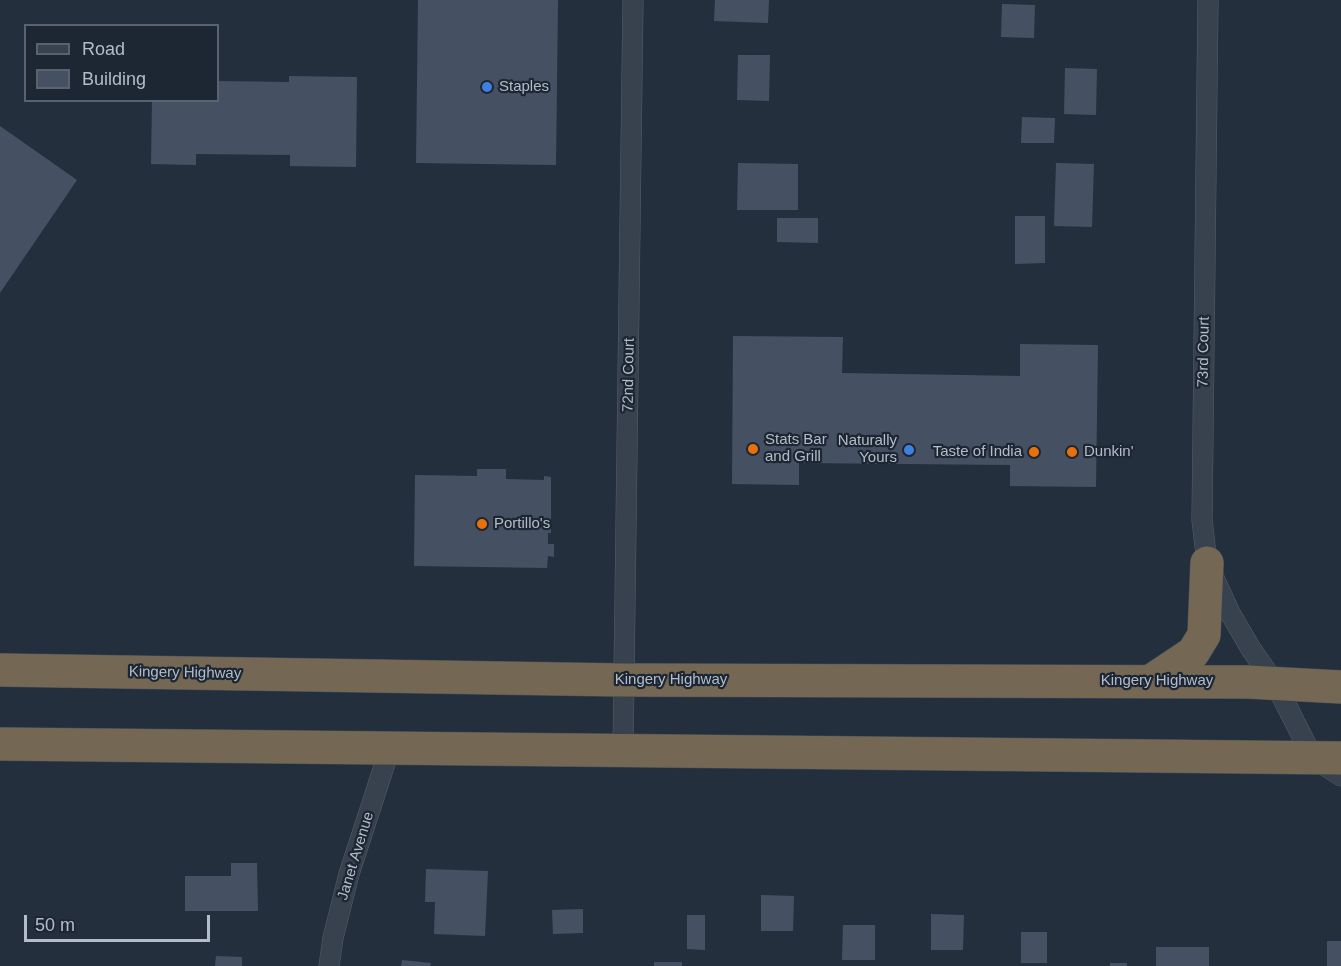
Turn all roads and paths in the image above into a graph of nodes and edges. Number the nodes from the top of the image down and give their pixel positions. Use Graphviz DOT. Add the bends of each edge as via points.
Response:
graph roads {
  1 [pos="633,0"];
  2 [pos="1208,0"];
  3 [pos="1207,563"];
  4 [pos="0,670"];
  5 [pos="623,680"];
  6 [pos="1151,681"];
  7 [pos="1276,685"];
  8 [pos="1341,687"];
  9 [pos="0,744"];
  10 [pos="390,748"];
  11 [pos="623,750"];
  12 [pos="1327,758"];
  13 [pos="1341,776"];
  14 [pos="328,966"];
  1 -- 5 [label="street, 72nd Court"];
  2 -- 3 [label="street, 73rd Court" via="1202,520"];
  3 -- 6 [label="highway" via="1204,635 1193,653"];
  3 -- 7 [label="street, 73rd Court" via="1245,640"];
  4 -- 5 [label="highway, Kingery Highway"];
  5 -- 6 [label="highway, Kingery Highway"];
  5 -- 11 [label="street, 72nd Court"];
  6 -- 7 [label="highway, Kingery Highway"];
  7 -- 8 [label="highway, Kingery Highway"];
  7 -- 12 [label="street, 73rd Court"];
  9 -- 10 [label="highway"];
  10 -- 11 [label="highway"];
  10 -- 14 [label="street, Janet Avenue" via="349,874"];
  11 -- 12 [label="highway"];
  12 -- 13 [label="street"];
}
